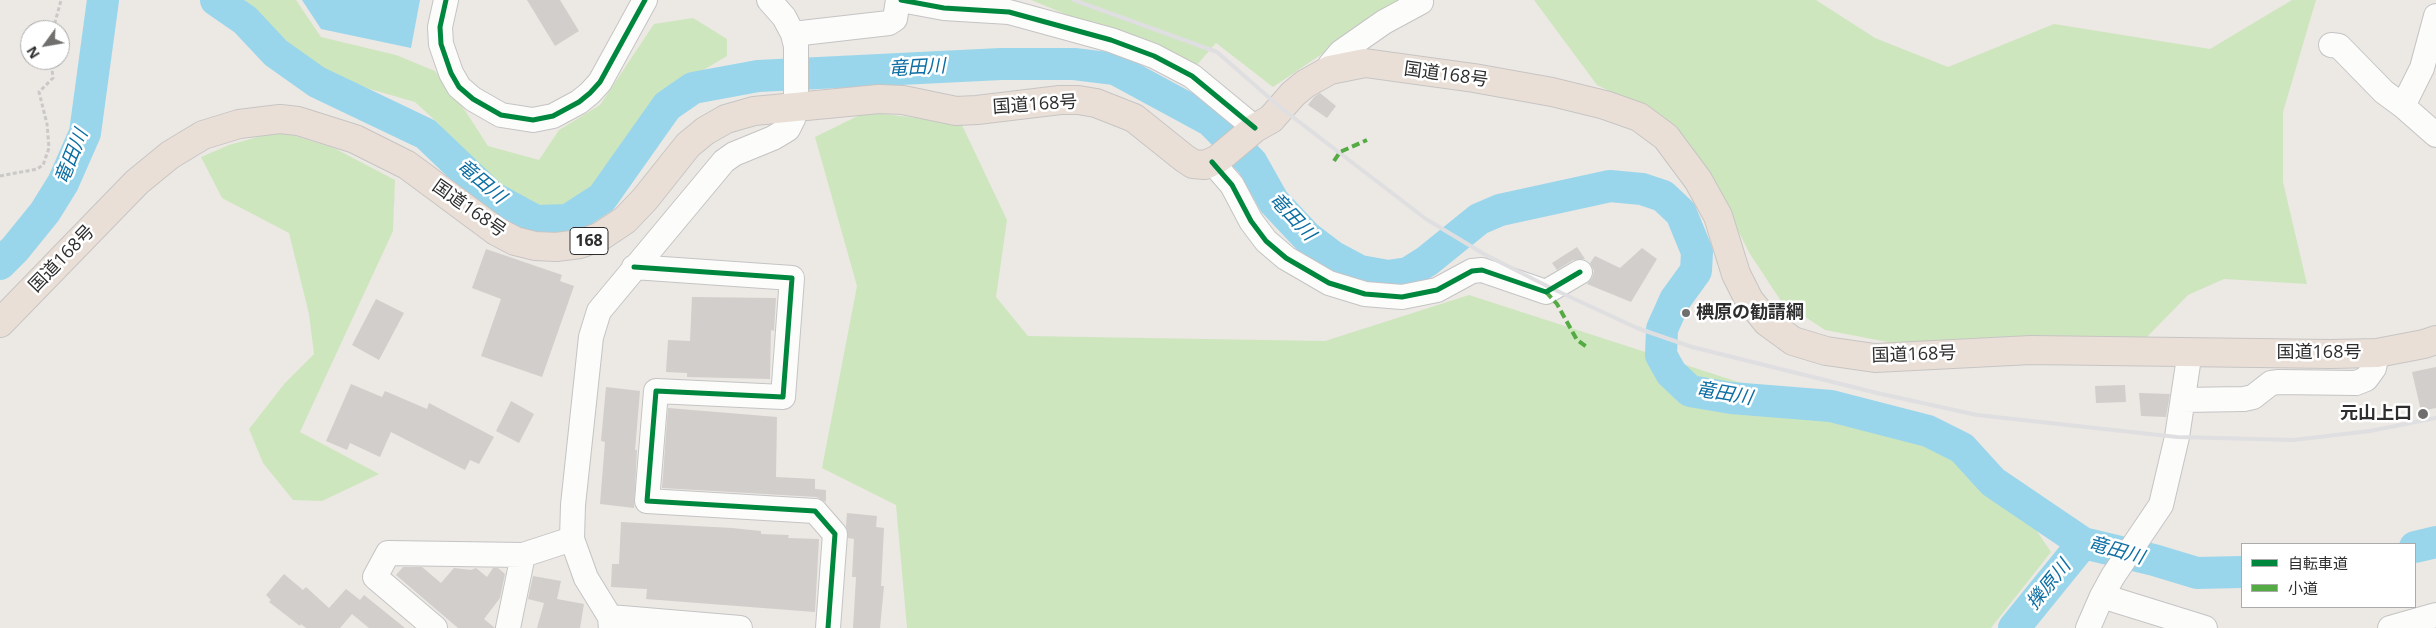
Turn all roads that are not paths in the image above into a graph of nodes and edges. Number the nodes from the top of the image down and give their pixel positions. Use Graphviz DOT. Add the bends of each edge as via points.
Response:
graph roads {
  1 [pos="446,0"];
  2 [pos="645,0"];
  3 [pos="769,0"];
  4 [pos="900,0"];
  5 [pos="1421,2"];
  6 [pos="2436,16"];
  7 [pos="794,40"];
  8 [pos="2331,45"];
  9 [pos="1330,70"];
  10 [pos="795,98"];
  11 [pos="2404,106"];
  12 [pos="1249,132"];
  13 [pos="2436,135"];
  14 [pos="1215,161"];
  15 [pos="634,267"];
  16 [pos="1580,272"];
  17 [pos="0,323"];
  18 [pos="2436,340"];
  19 [pos="2190,351"];
  20 [pos="2377,353"];
  21 [pos="2183,400"];
  22 [pos="572,539"];
  23 [pos="523,554"];
  24 [pos="2107,586"];
  25 [pos="2436,615"];
  26 [pos="611,623"];
  27 [pos="434,628"];
  28 [pos="508,628"];
  29 [pos="740,628"];
  30 [pos="828,628"];
  31 [pos="2088,628"];
  32 [pos="2205,628"];
  33 [pos="2390,628"];
  1 -- 2 [label="street" via="440,27 441,44 451,73 460,87 473,99 501,115 533,120 560,113 590,93 600,82"];
  3 -- 7 [label="street" via="784,17"];
  4 -- 7 [label="street" via="894,20 889,23"];
  4 -- 12 [label="street" via="944,8 1009,12 1111,40 1154,56 1192,76"];
  5 -- 9 [label="street" via="1384,22 1341,52 1330,65"];
  6 -- 11 [label="street" via="2422,68"];
  7 -- 10 [label="street"];
  8 -- 11 [label="street" via="2339,46 2384,92"];
  9 -- 12 [label="highway, 国道168号" via="1305,84 1271,119"];
  9 -- 19 [label="highway, 国道168号" via="1365,63 1474,78 1552,92 1639,117 1666,137 1698,180 1718,216 1736,274 1749,300 1767,322 1793,341 1826,351 1875,358 2031,350"];
  10 -- 14 [label="highway, 国道168号 / 168" via="903,100 963,111 1078,100 1096,103 1134,118 1193,164 1205,165"];
  10 -- 15 [label="street" via="793,119 788,129 724,161"];
  10 -- 17 [label="highway, 国道168号 / 168" via="726,119 705,131 688,145 625,220 601,236 580,244 556,247 535,246 508,238 407,165 380,150 321,127 280,119 220,128 170,155 137,182"];
  11 -- 13 [label="street"];
  12 -- 14 [label="highway, 国道168号"];
  14 -- 16 [label="street" via="1266,241 1305,271 1329,283 1356,291 1402,297 1437,290 1472,271 1482,270 1546,292"];
  15 -- 22 [label="street" via="599,311 591,337"];
  15 -- 30 [label="street" via="792,278 783,396 656,390 647,501 814,511 835,534"];
  18 -- 20 [label="highway, 国道168号"];
  19 -- 20 [label="highway, 国道168号"];
  19 -- 21 [label="street"];
  20 -- 21 [label="street" via="2374,368 2366,379 2356,384 2279,382 2271,383 2253,397 2244,399"];
  21 -- 24 [label="street" via="2161,505"];
  22 -- 23 [label="street"];
  22 -- 26 [label="street" via="586,578"];
  23 -- 27 [label="street" via="388,553 376,577"];
  23 -- 28 [label="street"];
  24 -- 31 [label="street"];
  24 -- 32 [label="street"];
  25 -- 33 [label="street"];
  26 -- 29 [label="street"];
}
